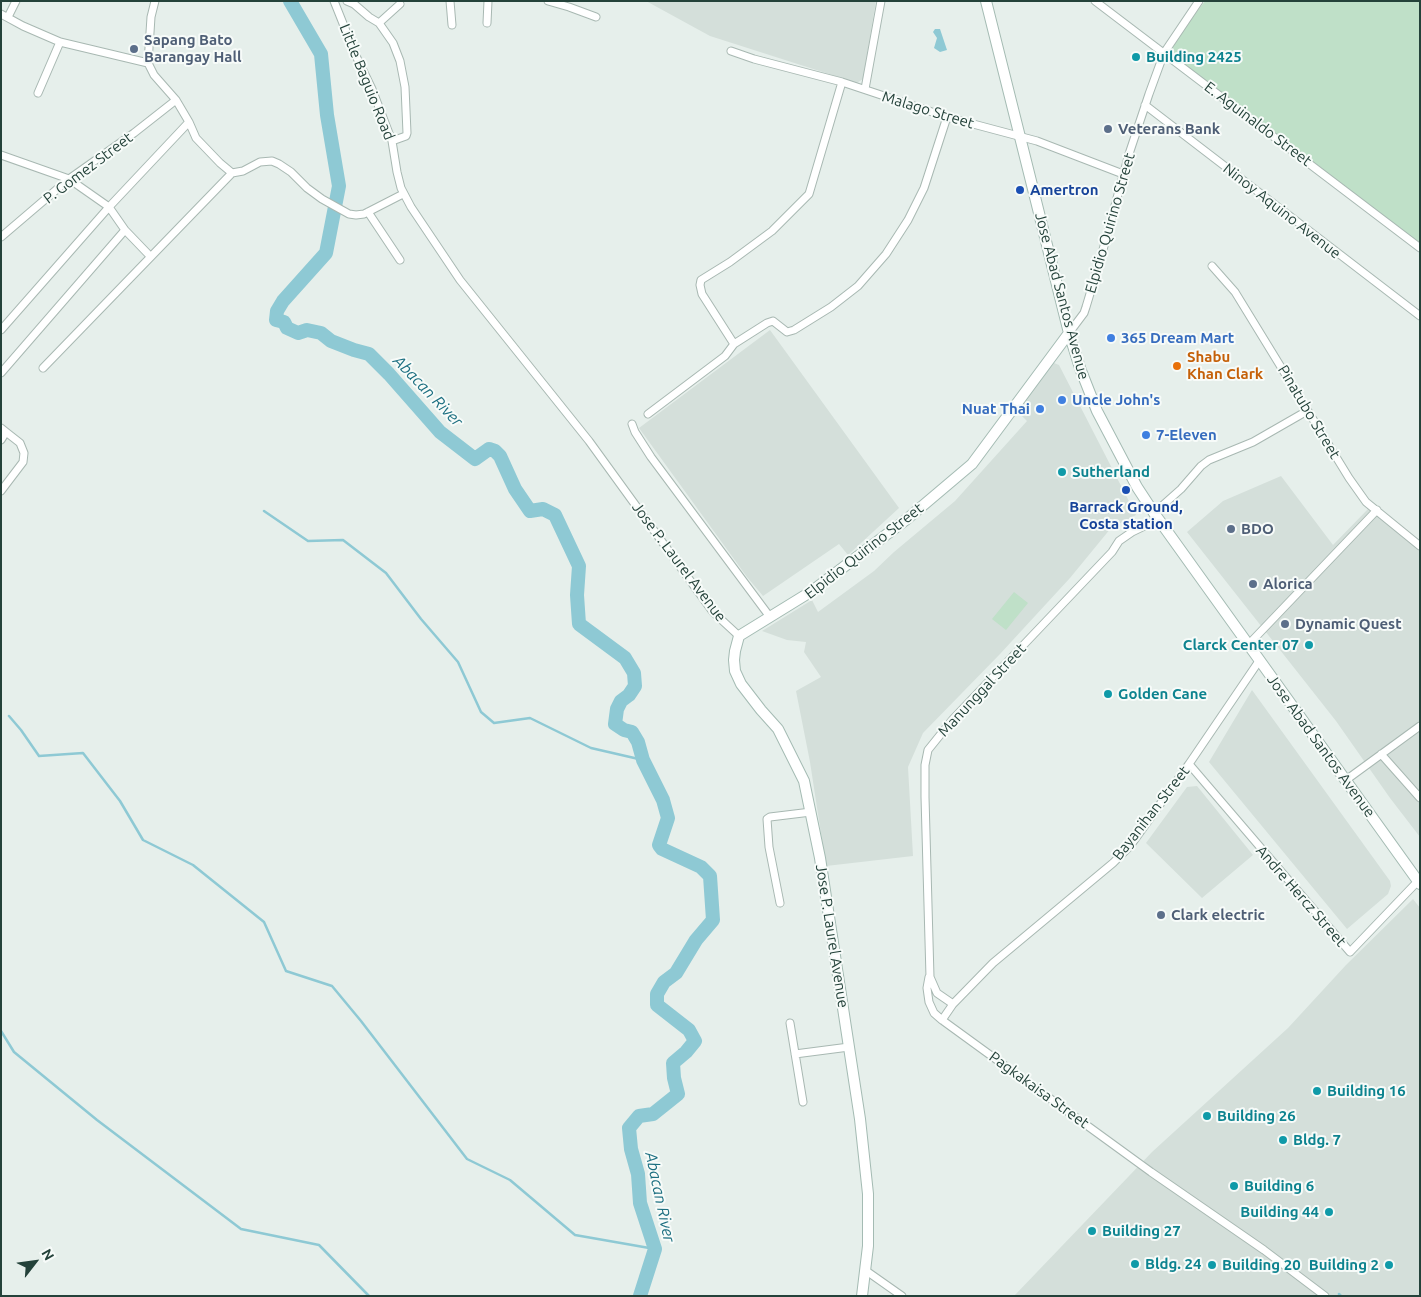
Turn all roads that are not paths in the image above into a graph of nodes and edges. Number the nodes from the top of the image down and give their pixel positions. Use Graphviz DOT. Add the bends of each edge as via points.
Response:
graph roads {
  1 [pos="16,1"];
  2 [pos="155,1"];
  3 [pos="334,1"];
  4 [pos="347,1"];
  5 [pos="450,1"];
  6 [pos="488,1"];
  7 [pos="548,1"];
  8 [pos="882,1"];
  9 [pos="986,1"];
  10 [pos="1095,1"];
  11 [pos="1199,1"];
  12 [pos="400,4"];
  13 [pos="3,15"];
  14 [pos="596,17"];
  15 [pos="380,23"];
  16 [pos="487,23"];
  17 [pos="452,25"];
  18 [pos="60,42"];
  19 [pos="731,51"];
  20 [pos="1164,53"];
  21 [pos="148,63"];
  22 [pos="842,82"];
  23 [pos="865,90"];
  24 [pos="38,93"];
  25 [pos="176,100"];
  26 [pos="1145,105"];
  27 [pos="947,117"];
  28 [pos="189,122"];
  29 [pos="1019,137"];
  30 [pos="392,141"];
  31 [pos="1,155"];
  32 [pos="232,173"];
  33 [pos="1123,174"];
  34 [pos="69,179"];
  35 [pos="403,194"];
  36 [pos="109,207"];
  37 [pos="368,212"];
  38 [pos="125,230"];
  39 [pos="1,237"];
  40 [pos="1420,248"];
  41 [pos="150,256"];
  42 [pos="400,260"];
  43 [pos="1212,266"];
  44 [pos="1420,316"];
  45 [pos="1,330"];
  46 [pos="1069,333"];
  47 [pos="734,344"];
  48 [pos="43,368"];
  49 [pos="1,373"];
  50 [pos="1307,411"];
  51 [pos="648,414"];
  52 [pos="632,424"];
  53 [pos="4,430"];
  54 [pos="1,440"];
  55 [pos="1,491"];
  56 [pos="1377,510"];
  57 [pos="1156,516"];
  58 [pos="1420,546"];
  59 [pos="770,617"];
  60 [pos="739,636"];
  61 [pos="1248,645"];
  62 [pos="1259,661"];
  63 [pos="1420,726"];
  64 [pos="1381,754"];
  65 [pos="1189,764"];
  66 [pos="1346,780"];
  67 [pos="1420,798"];
  68 [pos="811,812"];
  69 [pos="1419,882"];
  70 [pos="780,904"];
  71 [pos="930,977"];
  72 [pos="937,993"];
  73 [pos="929,1002"];
  74 [pos="953,1004"];
  75 [pos="942,1020"];
  76 [pos="790,1023"];
  77 [pos="849,1047"];
  78 [pos="795,1054"];
  79 [pos="803,1102"];
  80 [pos="865,1270"];
  81 [pos="862,1296"];
  82 [pos="902,1296"];
  83 [pos="1325,1296"];
  1 -- 13 [label="street"];
  2 -- 21 [label="street"];
  3 -- 30 [label="street, Little Baguio Road"];
  4 -- 15 [label="street"];
  5 -- 17 [label="street"];
  6 -- 16 [label="street"];
  7 -- 14 [label="street"];
  8 -- 23 [label="street"];
  9 -- 29 [label="street, Jose Abad Santos Avenue"];
  10 -- 20 [label="street, E. Aguinaldo Street"];
  11 -- 20 [label="street, Elpidio Quirino Street"];
  12 -- 15 [label="street"];
  13 -- 18 [label="street"];
  15 -- 30 [label="street" via="393,43 405,87 407,133"];
  18 -- 21 [label="street"];
  18 -- 24 [label="street"];
  19 -- 22 [label="street, Malago Street"];
  20 -- 26 [label="street, Elpidio Quirino Street"];
  20 -- 40 [label="street, E. Aguinaldo Street"];
  21 -- 25 [label="street"];
  22 -- 23 [label="street, Malago Street"];
  22 -- 47 [label="street" via="809,194 772,232 702,280 702,294"];
  23 -- 27 [label="street, Malago Street"];
  25 -- 28 [label="street"];
  25 -- 34 [label="street, P. Gomez Street"];
  26 -- 33 [label="street, Elpidio Quirino Street"];
  26 -- 44 [label="street, Ninoy Aquino Avenue"];
  27 -- 29 [label="street, Malago Street"];
  27 -- 47 [label="street" via="924,188 908,220 886,254 858,286 794,330 786,332 773,321 767,322"];
  28 -- 32 [label="street" via="196,138"];
  28 -- 36 [label="street"];
  29 -- 33 [label="street, Malago Street"];
  29 -- 46 [label="street, Jose Abad Santos Avenue"];
  30 -- 35 [label="street, Little Baguio Road"];
  31 -- 34 [label="street"];
  32 -- 37 [label="street" via="272,161 291,172 322,199 349,214"];
  32 -- 41 [label="street"];
  33 -- 46 [label="street, Elpidio Quirino Street" via="1086,308"];
  34 -- 36 [label="street"];
  34 -- 39 [label="street, P. Gomez Street"];
  35 -- 37 [label="street"];
  35 -- 60 [label="street, Jose P. Laurel Avenue" via="460,280 589,440 713,612"];
  36 -- 38 [label="street"];
  36 -- 45 [label="street"];
  37 -- 42 [label="street"];
  38 -- 41 [label="street"];
  38 -- 49 [label="street"];
  41 -- 48 [label="street"];
  43 -- 50 [label="street, Pinatubo Street" via="1239,299"];
  46 -- 57 [label="street, Jose Abad Santos Avenue" via="1096,411"];
  46 -- 59 [label="street, Elpidio Quirino Street" via="972,464 844,568"];
  47 -- 51 [label="street" via="724,356"];
  50 -- 56 [label="street, Pinatubo Street" via="1349,478 1366,502"];
  50 -- 57 [label="street, Manunggal Street" via="1253,442 1209,460"];
  52 -- 59 [label="street" via="651,457"];
  53 -- 54 [label="street"];
  53 -- 55 [label="street" via="20,443 24,454 22,462"];
  56 -- 58 [label="street, Pinatubo Street"];
  56 -- 61 [label="street"];
  57 -- 61 [label="street, Jose Abad Santos Avenue"];
  57 -- 71 [label="street, Manunggal Street" via="1119,541 928,750 925,797"];
  59 -- 60 [label="street, Elpidio Quirino Street"];
  60 -- 68 [label="street, Jose P. Laurel Avenue" via="734,660 740,684 783,738 804,781"];
  61 -- 62 [label="street, Jose Abad Santos Avenue"];
  62 -- 65 [label="street, Bayanihan Street"];
  62 -- 66 [label="street, Jose Abad Santos Avenue"];
  63 -- 64 [label="street"];
  64 -- 66 [label="street"];
  64 -- 67 [label="street"];
  65 -- 69 [label="street, Andre Hercz Street" via="1350,952"];
  65 -- 74 [label="street, Bayanihan Street" via="1130,846 993,963"];
  66 -- 69 [label="street, Jose Abad Santos Avenue"];
  68 -- 70 [label="street" via="767,819"];
  68 -- 77 [label="street, Jose P. Laurel Avenue"];
  71 -- 72 [label="street, Manunggal Street"];
  71 -- 73 [label="street, Manunggal Street" via="927,988"];
  72 -- 73 [label="street"];
  72 -- 74 [label="street"];
  73 -- 75 [label="street"];
  74 -- 75 [label="street"];
  75 -- 83 [label="street, Pagkakaisa Street"];
  76 -- 78 [label="street"];
  77 -- 78 [label="street"];
  77 -- 80 [label="street, Jose P. Laurel Avenue" via="868,1194"];
  78 -- 79 [label="street"];
  80 -- 81 [label="street, Jose P. Laurel Avenue"];
  80 -- 82 [label="street"];
}
